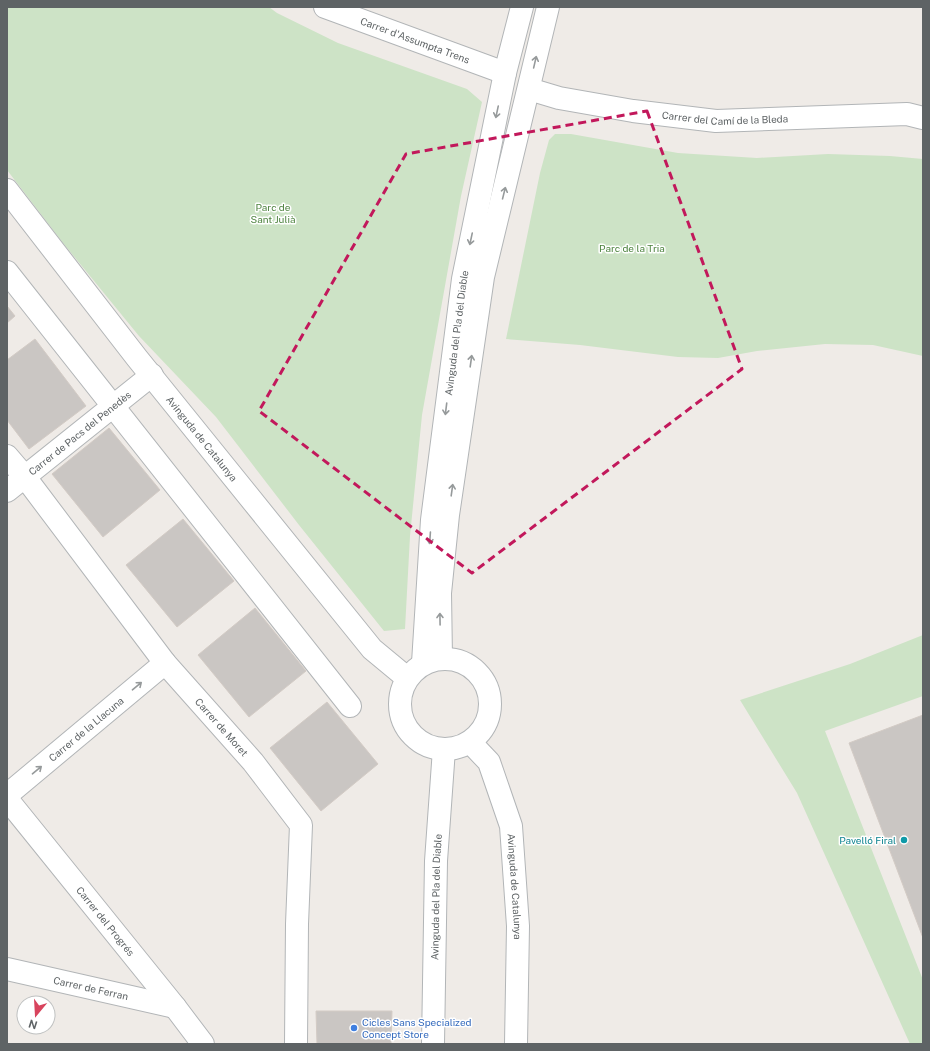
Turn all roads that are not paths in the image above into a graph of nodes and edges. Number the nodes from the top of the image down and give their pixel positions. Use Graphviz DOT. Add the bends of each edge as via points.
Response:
graph roads {
  1 [pos="325,7"];
  2 [pos="522,7"];
  3 [pos="548,7"];
  4 [pos="505,73"];
  5 [pos="529,89"];
  6 [pos="918,114"];
  7 [pos="7,190"];
  8 [pos="7,272"];
  9 [pos="152,375"];
  10 [pos="113,406"];
  11 [pos="7,456"];
  12 [pos="25,477"];
  13 [pos="7,491"];
  14 [pos="432,661"];
  15 [pos="164,663"];
  16 [pos="407,678"];
  17 [pos="350,706"];
  18 [pos="470,742"];
  19 [pos="444,750"];
  20 [pos="7,795"];
  21 [pos="7,799"];
  22 [pos="7,969"];
  23 [pos="175,1007"];
  24 [pos="203,1044"];
  25 [pos="296,1044"];
  26 [pos="433,1044"];
  27 [pos="516,1044"];
  1 -- 4 [label="street, Carrer d'Assumpta Trens"];
  2 -- 4 [label="street, Avinguda del Pla del Diable"];
  5 -- 3 [label="street, Avinguda del Pla del Diable, one-way"];
  4 -- 14 [label="street, Avinguda del Pla del Diable, one-way" via="463,279 432,520"];
  5 -- 6 [label="street, Carrer del Camí de la Bleda" via="559,98 633,112 716,122"];
  14 -- 5 [label="street, Avinguda del Pla del Diable, one-way" via="447,531 483,277"];
  7 -- 9 [label="street, Avinguda de Catalunya"];
  8 -- 10 [label="street"];
  9 -- 10 [label="street, Carrer de Pacs del Penedès"];
  9 -- 16 [label="street, Avinguda de Catalunya" via="372,649"];
  10 -- 12 [label="street, Carrer de Pacs del Penedès"];
  10 -- 17 [label="street"];
  11 -- 12 [label="street, Carrer de Moret"];
  12 -- 13 [label="street, Carrer de Pacs del Penedès"];
  12 -- 15 [label="street, Carrer de Moret"];
  14 -- 16 [label="street" via="415,669"];
  14 -- 18 [label="street" via="456,660 470,666 481,676 488,689 488,718 481,732"];
  20 -- 15 [label="street, Carrer de la Llacuna, one-way"];
  15 -- 25 [label="street, Carrer de Moret" via="253,762 301,825"];
  16 -- 19 [label="street" via="401,690 401,718 418,740 430,747"];
  18 -- 19 [label="street"];
  18 -- 27 [label="street, Avinguda de Catalunya" via="490,762 511,826 518,926"];
  19 -- 26 [label="street, Avinguda del Pla del Diable" via="436,861"];
  21 -- 23 [label="street, Carrer del Progrés"];
  22 -- 23 [label="street, Carrer de Ferran"];
  23 -- 24 [label="street, Carrer del Progrés"];
}
